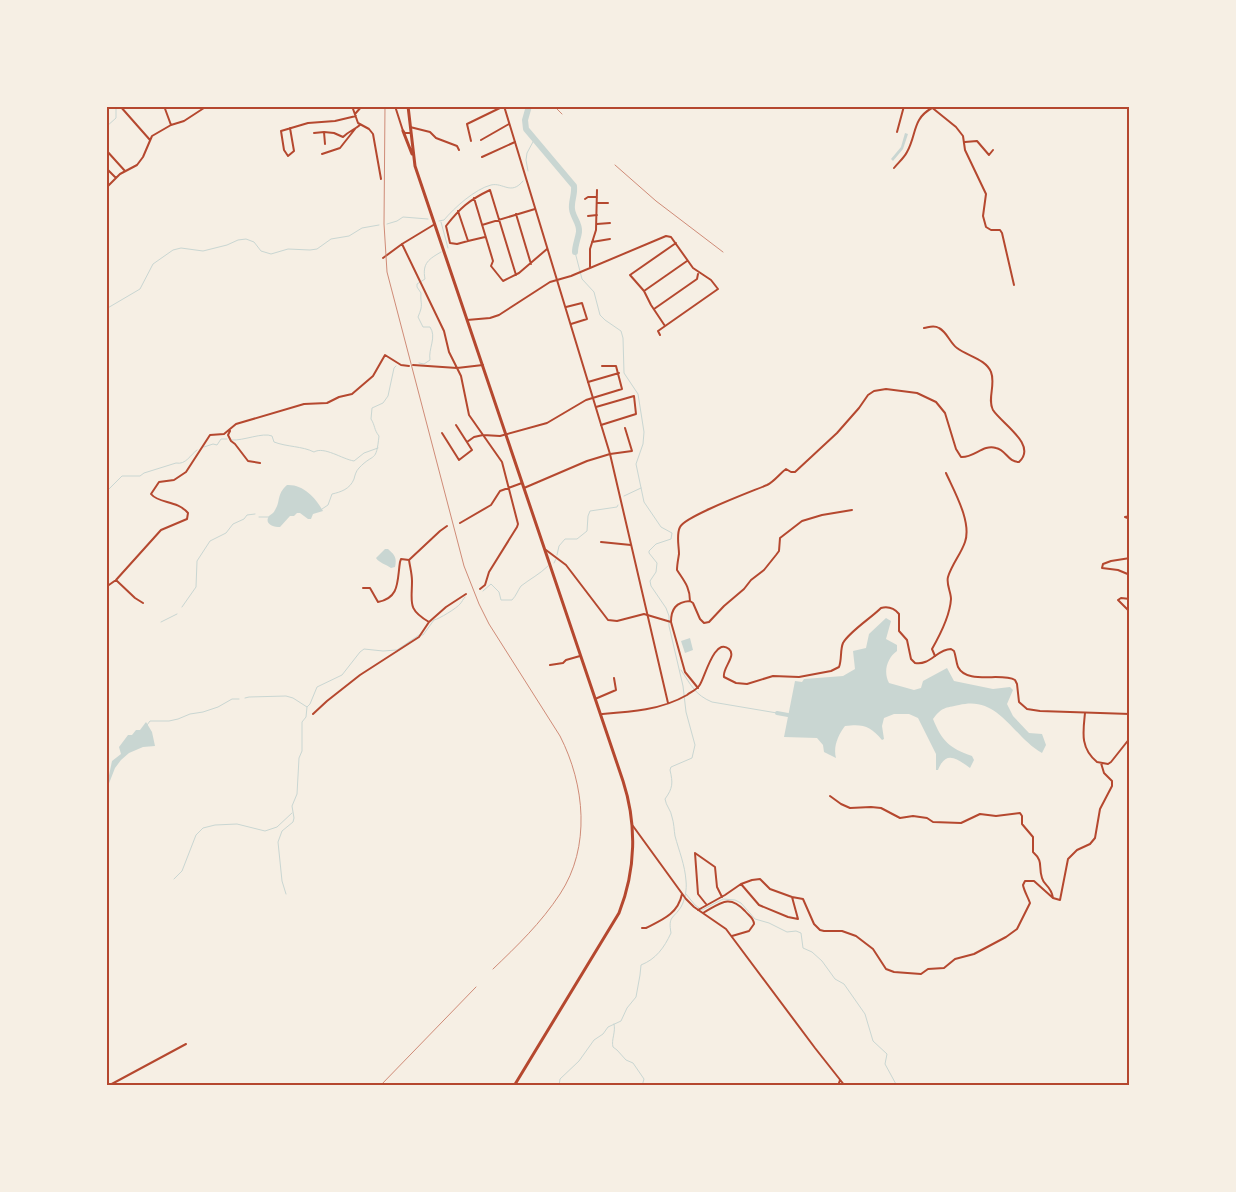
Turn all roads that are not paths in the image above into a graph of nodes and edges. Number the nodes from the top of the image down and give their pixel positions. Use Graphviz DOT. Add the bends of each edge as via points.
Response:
graph roads {
  1 [pos="120,106"];
  2 [pos="164,106"];
  3 [pos="207,106"];
  4 [pos="352,106"];
  5 [pos="362,106"];
  6 [pos="395,106"];
  7 [pos="408,106"];
  8 [pos="504,106"];
  9 [pos="904,106"];
  10 [pos="931,107"];
  11 [pos="355,115"];
  12 [pos="509,124"];
  13 [pos="171,125"];
  14 [pos="360,125"];
  15 [pos="410,127"];
  16 [pos="290,128"];
  17 [pos="355,129"];
  18 [pos="403,130"];
  19 [pos="324,132"];
  20 [pos="897,132"];
  21 [pos="411,133"];
  22 [pos="314,134"];
  23 [pos="150,140"];
  24 [pos="482,140"];
  25 [pos="471,141"];
  26 [pos="515,142"];
  27 [pos="965,142"];
  28 [pos="325,144"];
  29 [pos="106,150"];
  30 [pos="459,150"];
  31 [pos="993,150"];
  32 [pos="322,154"];
  33 [pos="413,156"];
  34 [pos="482,156"];
  35 [pos="894,168"];
  36 [pos="107,170"];
  37 [pos="125,171"];
  38 [pos="116,178"];
  39 [pos="381,179"];
  40 [pos="106,188"];
  41 [pos="597,190"];
  42 [pos="597,196"];
  43 [pos="474,198"];
  44 [pos="585,199"];
  45 [pos="597,203"];
  46 [pos="608,203"];
  47 [pos="535,209"];
  48 [pos="458,210"];
  49 [pos="516,214"];
  50 [pos="597,215"];
  51 [pos="588,216"];
  52 [pos="499,220"];
  53 [pos="610,223"];
  54 [pos="435,224"];
  55 [pos="597,224"];
  56 [pos="482,225"];
  57 [pos="486,238"];
  58 [pos="610,238"];
  59 [pos="468,241"];
  60 [pos="592,242"];
  61 [pos="402,244"];
  62 [pos="676,244"];
  63 [pos="548,249"];
  64 [pos="383,258"];
  65 [pos="688,260"];
  66 [pos="531,264"];
  67 [pos="590,267"];
  68 [pos="698,273"];
  69 [pos="516,275"];
  70 [pos="557,279"];
  71 [pos="1014,285"];
  72 [pos="644,291"];
  73 [pos="566,307"];
  74 [pos="654,309"];
  75 [pos="467,320"];
  76 [pos="571,324"];
  77 [pos="665,326"];
  78 [pos="924,328"];
  79 [pos="660,335"];
  80 [pos="413,365"];
  81 [pos="483,365"];
  82 [pos="409,366"];
  83 [pos="602,366"];
  84 [pos="457,368"];
  85 [pos="619,373"];
  86 [pos="588,382"];
  87 [pos="593,398"];
  88 [pos="596,407"];
  89 [pos="456,425"];
  90 [pos="601,425"];
  91 [pos="625,428"];
  92 [pos="230,430"];
  93 [pos="442,433"];
  94 [pos="506,434"];
  95 [pos="483,435"];
  96 [pos="467,442"];
  97 [pos="610,454"];
  98 [pos="260,463"];
  99 [pos="946,473"];
  100 [pos="522,483"];
  101 [pos="510,488"];
  102 [pos="524,488"];
  103 [pos="852,510"];
  104 [pos="460,524"];
  105 [pos="447,526"];
  106 [pos="601,542"];
  107 [pos="632,545"];
  108 [pos="544,549"];
  109 [pos="1130,558"];
  110 [pos="409,560"];
  111 [pos="1130,575"];
  112 [pos="116,580"];
  113 [pos="106,587"];
  114 [pos="363,588"];
  115 [pos="480,588"];
  116 [pos="466,594"];
  117 [pos="1130,599"];
  118 [pos="690,601"];
  119 [pos="143,603"];
  120 [pos="1130,612"];
  121 [pos="647,614"];
  122 [pos="429,622"];
  123 [pos="671,622"];
  124 [pos="581,656"];
  125 [pos="935,656"];
  126 [pos="550,665"];
  127 [pos="614,678"];
  128 [pos="696,689"];
  129 [pos="595,699"];
  130 [pos="668,703"];
  131 [pos="1085,713"];
  132 [pos="313,714"];
  133 [pos="600,714"];
  134 [pos="1130,714"];
  135 [pos="1130,738"];
  136 [pos="1101,763"];
  137 [pos="830,796"];
  138 [pos="632,825"];
  139 [pos="741,884"];
  140 [pos="683,895"];
  141 [pos="722,897"];
  142 [pos="792,897"];
  143 [pos="1054,898"];
  144 [pos="707,905"];
  145 [pos="698,910"];
  146 [pos="703,913"];
  147 [pos="642,928"];
  148 [pos="732,936"];
  149 [pos="186,1044"];
  150 [pos="840,1080"];
  151 [pos="108,1086"];
  152 [pos="514,1086"];
  153 [pos="838,1086"];
  154 [pos="845,1086"];
  1 -- 23 [label="street"];
  2 -- 13 [label="street"];
  3 -- 13 [label="street"];
  4 -- 11 [label="street"];
  5 -- 11 [label="street"];
  6 -- 18 [label="street"];
  7 -- 15 [label="highway"];
  8 -- 12 [label="street"];
  8 -- 25 [label="street" via="466,124"];
  9 -- 20 [label="street"];
  10 -- 27 [label="street" via="956,127"];
  10 -- 35 [label="street" via="916,124 906,153"];
  11 -- 14 [label="street"];
  11 -- 16 [label="street"];
  12 -- 24 [label="street"];
  12 -- 26 [label="street"];
  13 -- 23 [label="street"];
  14 -- 17 [label="street"];
  14 -- 39 [label="street" via="373,134"];
  15 -- 21 [label="highway"];
  15 -- 30 [label="street" via="430,132"];
  16 -- 16 [label="street" via="280,131 288,156 294,151"];
  17 -- 19 [label="street" via="343,137"];
  17 -- 32 [label="street" via="340,148"];
  18 -- 21 [label="street"];
  18 -- 33 [label="highway"];
  19 -- 22 [label="street"];
  19 -- 28 [label="street"];
  21 -- 33 [label="highway"];
  23 -- 37 [label="street" via="137,165"];
  26 -- 34 [label="street"];
  26 -- 47 [label="street"];
  27 -- 31 [label="street" via="977,141 989,155"];
  27 -- 71 [label="street" via="965,150 986,194 983,216 986,227 1002,233"];
  29 -- 37 [label="street"];
  33 -- 54 [label="highway"];
  36 -- 38 [label="street"];
  37 -- 38 [label="street"];
  38 -- 40 [label="street"];
  41 -- 42 [label="street"];
  42 -- 44 [label="street"];
  42 -- 45 [label="street"];
  43 -- 48 [label="street"];
  43 -- 52 [label="street" via="490,190"];
  43 -- 56 [label="street"];
  45 -- 46 [label="street"];
  45 -- 50 [label="street"];
  47 -- 49 [label="street"];
  47 -- 63 [label="street"];
  48 -- 59 [label="street"];
  48 -- 59 [label="street" via="446,226 450,243"];
  49 -- 52 [label="street"];
  49 -- 66 [label="street"];
  50 -- 51 [label="street"];
  50 -- 55 [label="street"];
  52 -- 56 [label="street"];
  52 -- 69 [label="street"];
  53 -- 55 [label="street"];
  54 -- 61 [label="street"];
  54 -- 75 [label="highway"];
  55 -- 60 [label="street"];
  56 -- 57 [label="street"];
  57 -- 59 [label="street"];
  57 -- 69 [label="street" via="491,266 503,281"];
  58 -- 60 [label="street"];
  60 -- 67 [label="street"];
  61 -- 64 [label="street"];
  61 -- 84 [label="street" via="444,331"];
  62 -- 65 [label="street"];
  62 -- 67 [label="street" via="666,236"];
  62 -- 72 [label="street" via="630,275"];
  63 -- 66 [label="street"];
  63 -- 70 [label="street"];
  65 -- 68 [label="street"];
  65 -- 72 [label="street"];
  66 -- 69 [label="street"];
  67 -- 70 [label="street"];
  68 -- 74 [label="street" via="697,279"];
  68 -- 77 [label="street" via="711,280 718,290"];
  70 -- 73 [label="street"];
  70 -- 75 [label="street" via="499,315"];
  72 -- 74 [label="street"];
  73 -- 76 [label="street"];
  73 -- 76 [label="street" via="582,303 587,319"];
  74 -- 77 [label="street"];
  75 -- 81 [label="highway"];
  76 -- 86 [label="street"];
  77 -- 79 [label="street" via="658,331"];
  78 -- 118 [label="street" via="939,328 956,348 989,368 993,383 991,404 1020,440 1024,450 1022,460 1014,462 995,447 961,457 945,413 936,402 905,390 874,391 838,433 795,472 786,469 767,485 682,523 678,536 677,570 688,585"];
  80 -- 84 [label="street"];
  81 -- 84 [label="street"];
  81 -- 94 [label="highway"];
  82 -- 92 [label="street" via="385,355 373,376 352,394 328,403 309,403 281,410 236,424"];
  83 -- 85 [label="street" via="616,366"];
  84 -- 95 [label="street" via="469,415"];
  85 -- 86 [label="street"];
  85 -- 87 [label="street" via="622,389"];
  86 -- 87 [label="street"];
  87 -- 88 [label="street"];
  87 -- 94 [label="street" via="553,421"];
  88 -- 90 [label="street"];
  88 -- 90 [label="street" via="634,396 636,414"];
  89 -- 96 [label="street"];
  90 -- 97 [label="street"];
  91 -- 97 [label="street" via="632,451"];
  92 -- 98 [label="street" via="231,441 248,462"];
  92 -- 112 [label="street" via="221,435 210,435 186,472 174,480 156,485 153,497 182,506 188,513 187,519 161,530"];
  93 -- 96 [label="street" via="459,460 472,450"];
  94 -- 95 [label="street"];
  94 -- 100 [label="highway"];
  95 -- 96 [label="street"];
  95 -- 101 [label="street" via="502,462"];
  97 -- 102 [label="street"];
  97 -- 107 [label="street"];
  99 -- 125 [label="street" via="967,532 965,544 948,578 951,598 932,650"];
  100 -- 101 [label="street"];
  100 -- 102 [label="highway"];
  101 -- 104 [label="street" via="500,491 490,505"];
  101 -- 115 [label="street" via="517,528 489,572 485,585"];
  102 -- 108 [label="highway"];
  103 -- 118 [label="street" via="807,519 787,532 780,538 779,551 764,570 709,622 702,622"];
  105 -- 110 [label="street"];
  106 -- 107 [label="street"];
  107 -- 121 [label="street"];
  108 -- 121 [label="street" via="566,566 608,620"];
  108 -- 124 [label="highway"];
  109 -- 111 [label="street" via="1110,561 1102,568"];
  110 -- 114 [label="street" via="401,559 397,587 388,599 378,602 370,588"];
  110 -- 122 [label="street" via="411,605"];
  112 -- 113 [label="street"];
  112 -- 119 [label="street"];
  116 -- 122 [label="street"];
  117 -- 120 [label="street" via="1118,600"];
  118 -- 123 [label="street" via="674,608"];
  121 -- 123 [label="street"];
  121 -- 130 [label="street"];
  122 -- 132 [label="street" via="419,637 360,675"];
  123 -- 128 [label="street" via="685,672"];
  124 -- 126 [label="street"];
  124 -- 129 [label="highway"];
  125 -- 128 [label="street" via="920,664 911,659 907,640 899,631 899,614 886,607 847,638 839,666 831,671 799,677 773,676 741,684 724,677 731,654 722,647 716,651"];
  125 -- 131 [label="street" via="951,649 957,666 969,675 1011,678 1017,684 1018,702 1027,709"];
  127 -- 129 [label="street" via="616,690"];
  128 -- 130 [label="street"];
  129 -- 133 [label="highway"];
  130 -- 133 [label="street" via="639,711"];
  131 -- 134 [label="street"];
  131 -- 136 [label="street" via="1084,746 1092,758"];
  133 -- 138 [label="highway" via="627,793"];
  135 -- 136 [label="street" via="1111,762"];
  136 -- 143 [label="street" via="1112,786 1100,809 1095,838 1068,860 1061,898"];
  137 -- 143 [label="street" via="850,808 876,808 900,818 913,816 933,822 961,823 980,814 1020,813 1022,824 1033,837 1033,852 1039,857 1042,879"];
  138 -- 140 [label="street"];
  138 -- 152 [label="highway" via="631,871 619,912"];
  139 -- 141 [label="street"];
  139 -- 142 [label="street" via="760,879 770,889"];
  139 -- 142 [label="street" via="759,905 798,919"];
  140 -- 145 [label="street"];
  140 -- 147 [label="street" via="669,916"];
  141 -- 144 [label="street"];
  141 -- 144 [label="street" via="717,887 715,866 695,853 698,894"];
  142 -- 143 [label="street" via="803,899 820,930 849,932 873,949 886,969 914,974 944,968 955,959 974,954 1017,929 1030,903 1023,885 1025,881 1034,881"];
  144 -- 145 [label="street"];
  145 -- 146 [label="street"];
  146 -- 148 [label="street"];
  146 -- 148 [label="street" via="727,900 740,906 754,924 749,931"];
  148 -- 150 [label="street"];
  149 -- 151 [label="street"];
  150 -- 153 [label="street"];
  150 -- 154 [label="street"];
}
